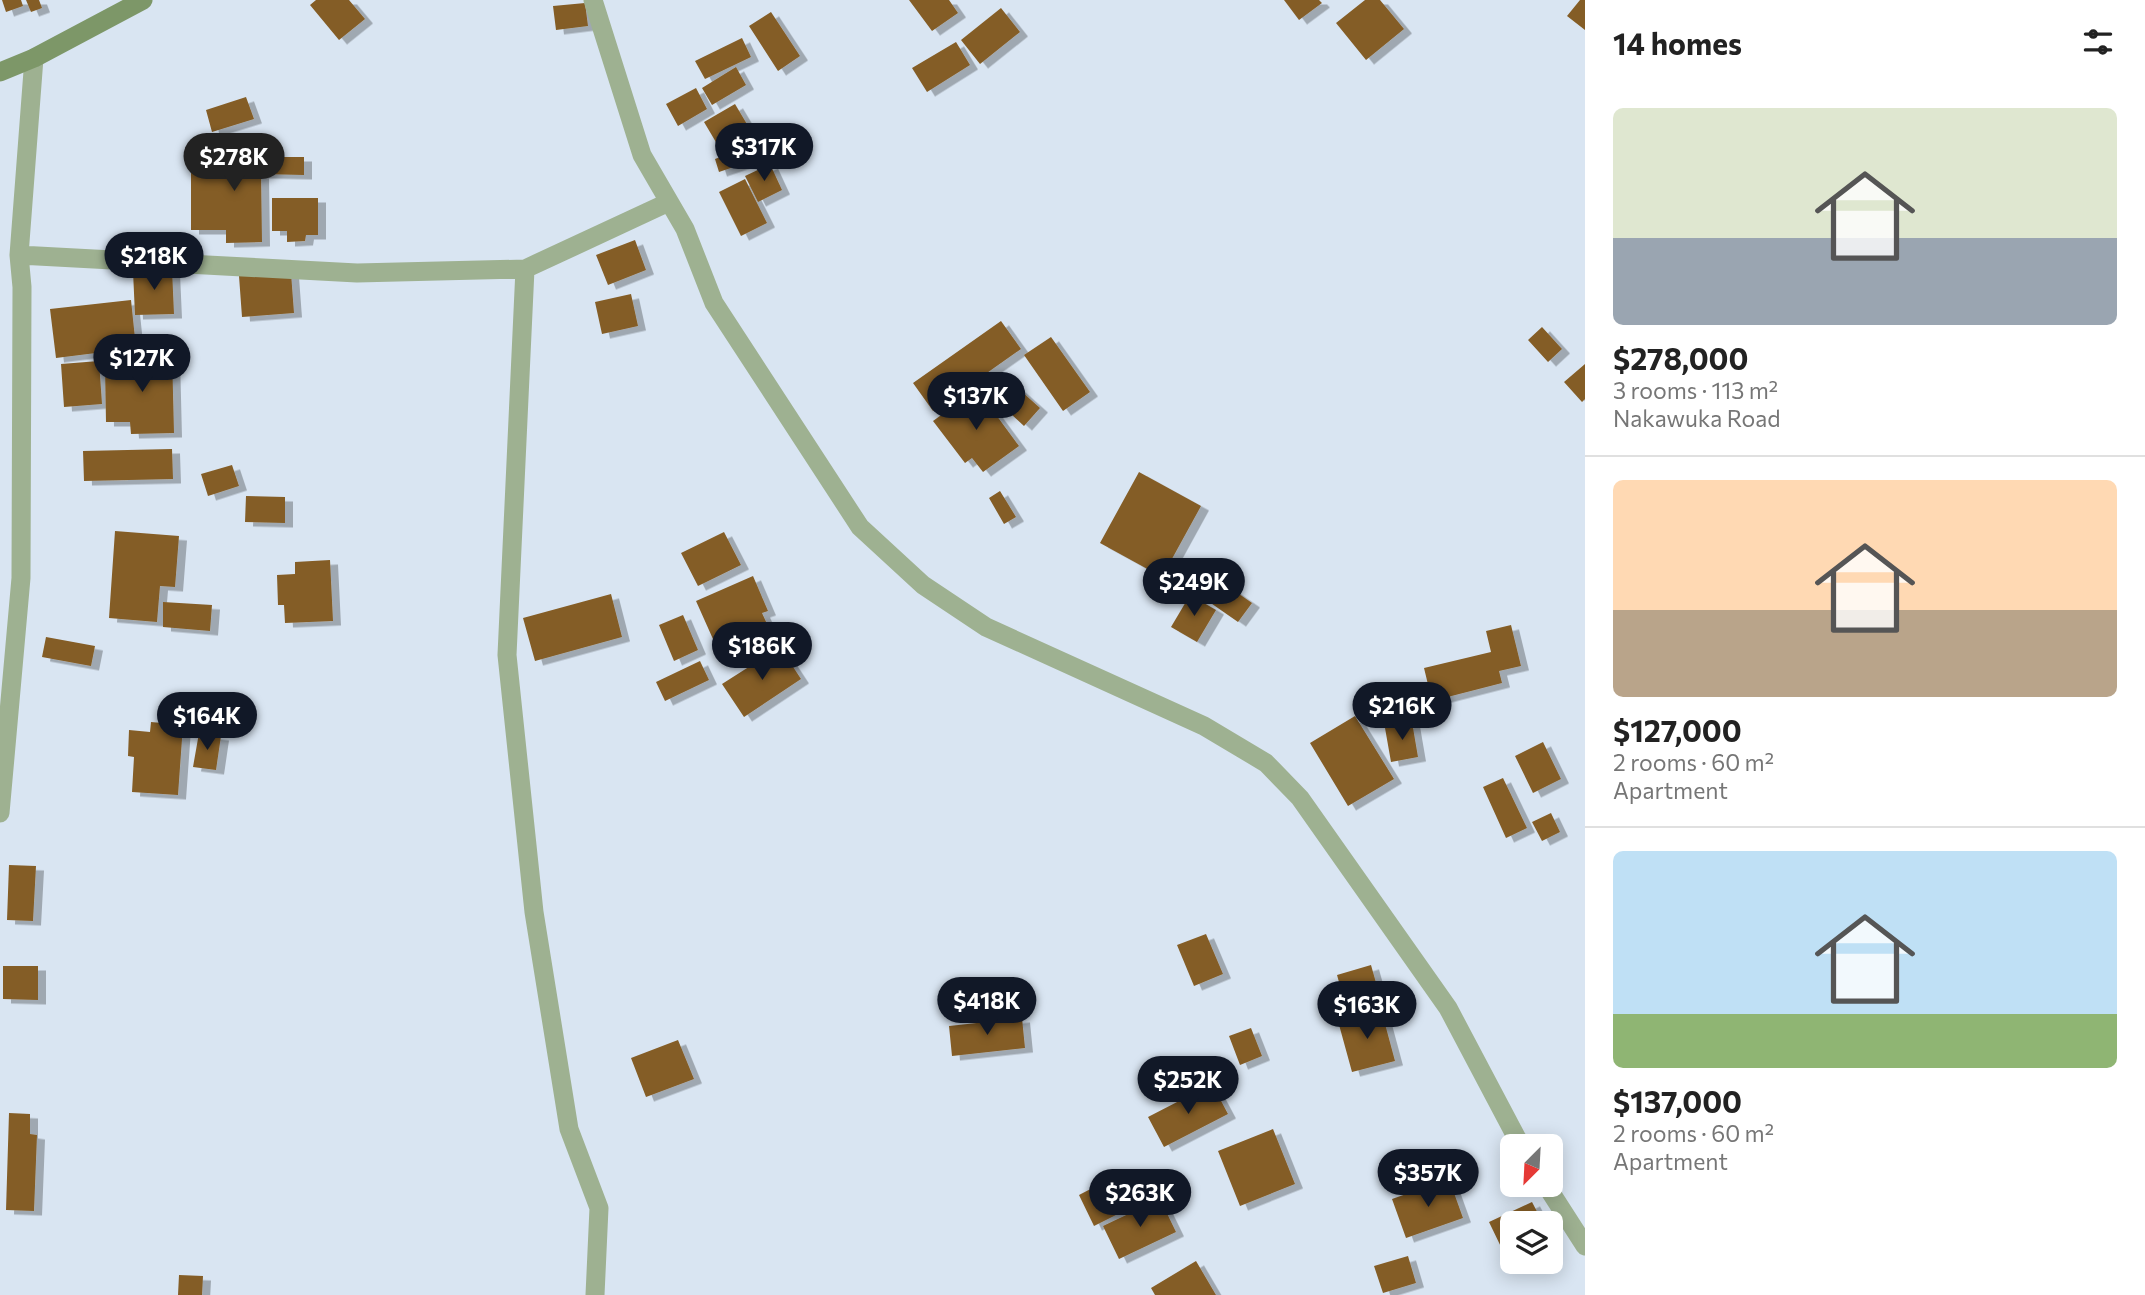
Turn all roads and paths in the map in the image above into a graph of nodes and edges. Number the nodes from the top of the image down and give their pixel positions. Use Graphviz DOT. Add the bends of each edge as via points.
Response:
graph roads {
  1 [pos="143,0"];
  2 [pos="593,0"];
  3 [pos="34,58"];
  4 [pos="0,72"];
  5 [pos="669,202"];
  6 [pos="19,255"];
  7 [pos="525,270"];
  8 [pos="0,813"];
  9 [pos="1515,1134"];
  10 [pos="1554,1197"];
  11 [pos="1585,1246"];
  12 [pos="595,1295"];
  1 -- 3 [label="main road"];
  2 -- 5 [label="street" via="642,155"];
  3 -- 4 [label="main road"];
  3 -- 6 [label="street"];
  5 -- 7 [label="street"];
  5 -- 9 [label="street" via="685,229 714,303 860,527 923,585 986,627 1204,726 1266,763 1300,798 1448,1008"];
  6 -- 7 [label="street" via="357,272"];
  6 -- 8 [label="street" via="21,578"];
  7 -- 12 [label="street" via="507,655 534,912 567,1116 599,1208"];
  10 -- 11 [label="street"];
}
